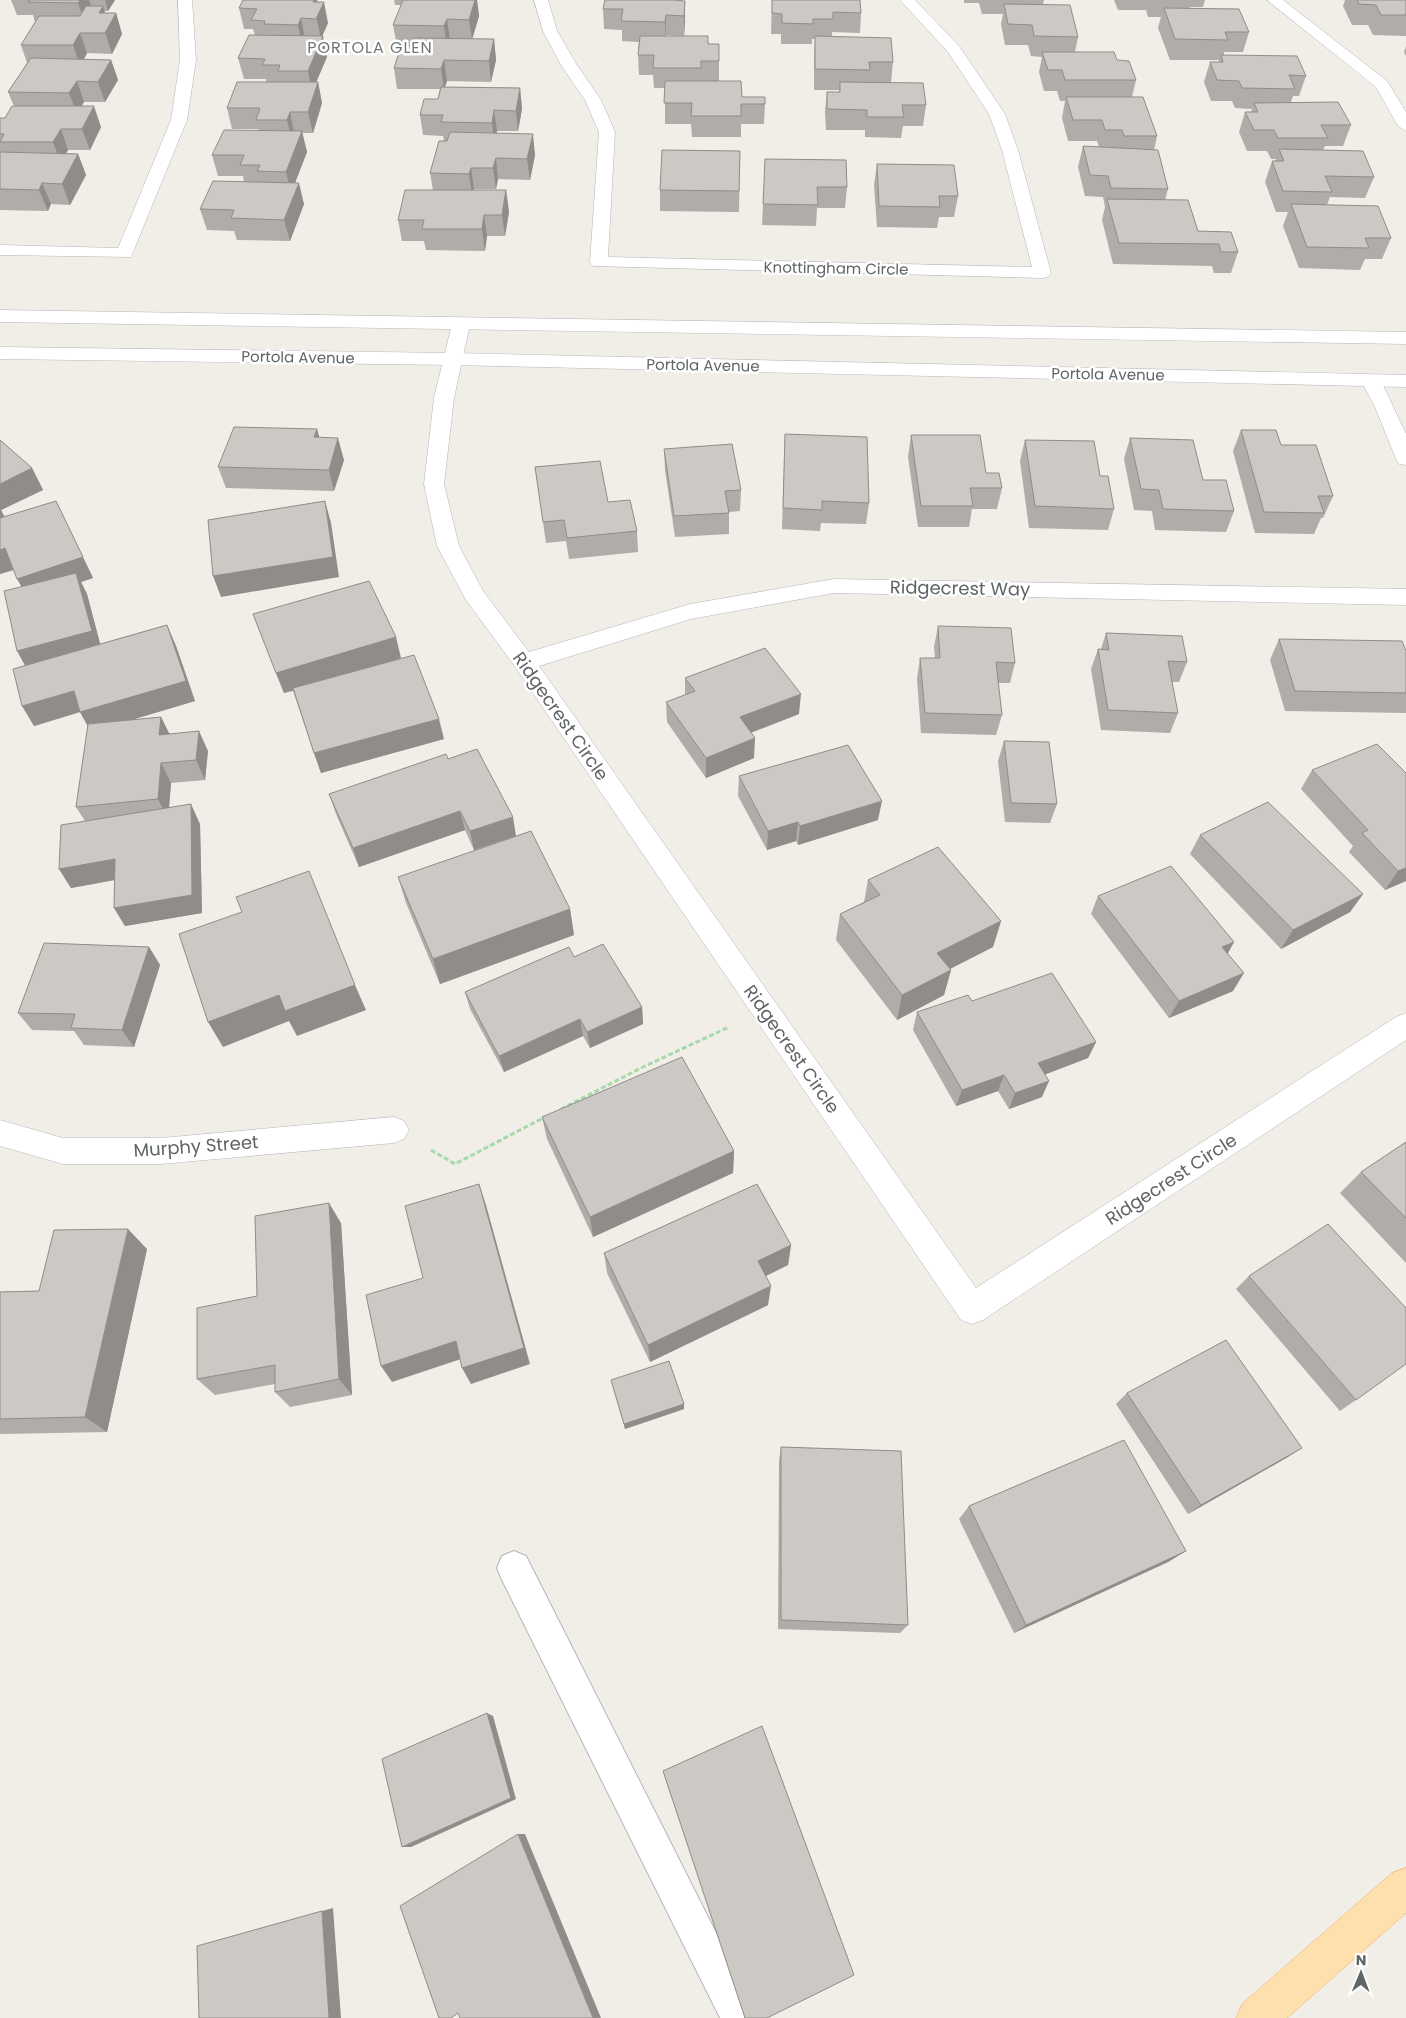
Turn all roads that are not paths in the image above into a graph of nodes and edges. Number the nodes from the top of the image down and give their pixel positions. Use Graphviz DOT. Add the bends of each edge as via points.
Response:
graph roads {
  1 [pos="185,0"];
  2 [pos="540,0"];
  3 [pos="907,0"];
  4 [pos="1274,0"];
  5 [pos="1406,126"];
  6 [pos="0,250"];
  7 [pos="0,316"];
  8 [pos="461,324"];
  9 [pos="1406,338"];
  10 [pos="0,353"];
  11 [pos="452,359"];
  12 [pos="1371,381"];
  13 [pos="1406,381"];
  14 [pos="1406,459"];
  15 [pos="1406,597"];
  16 [pos="524,662"];
  17 [pos="1406,1025"];
  18 [pos="394,1130"];
  19 [pos="0,1134"];
  20 [pos="514,1568"];
  21 [pos="1406,1887"];
  22 [pos="740,2018"];
  23 [pos="1256,2018"];
  1 -- 6 [label="street" via="188,60 179,120 124,253"];
  2 -- 3 [label="street, Knottingham Circle" via="550,31 593,100 606,132 607,159 598,262 1042,273 1010,150 997,114 954,48"];
  4 -- 5 [label="street" via="1382,84"];
  7 -- 8 [label="street"];
  8 -- 9 [label="street"];
  8 -- 11 [label="street, Ridgecrest Circle"];
  10 -- 11 [label="street, Portola Avenue"];
  11 -- 12 [label="street, Portola Avenue"];
  11 -- 16 [label="street, Ridgecrest Circle" via="434,484 448,546 474,595"];
  12 -- 13 [label="street, Portola Avenue"];
  12 -- 14 [label="street"];
  15 -- 16 [label="street, Ridgecrest Way" via="834,586 690,612"];
  16 -- 17 [label="street, Ridgecrest Circle" via="972,1309"];
  18 -- 19 [label="street, Murphy Street" via="162,1151 63,1151"];
  20 -- 22 [label="lane"];
  21 -- 23 [label="main road"];
}
